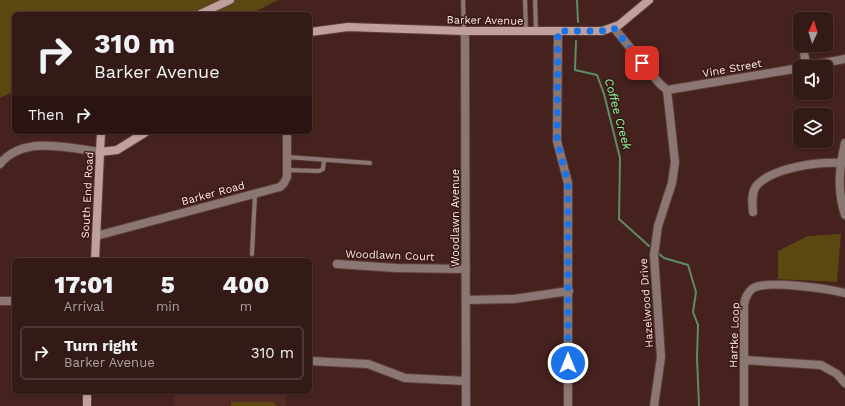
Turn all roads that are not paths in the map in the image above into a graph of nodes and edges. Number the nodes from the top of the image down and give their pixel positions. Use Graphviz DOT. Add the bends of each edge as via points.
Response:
graph roads {
  1 [pos="230,0"];
  2 [pos="463,0"];
  3 [pos="526,0"];
  4 [pos="535,0"];
  5 [pos="649,0"];
  6 [pos="204,12"];
  7 [pos="614,28"];
  8 [pos="464,31"];
  9 [pos="526,31"];
  10 [pos="536,31"];
  11 [pos="558,31"];
  12 [pos="312,32"];
  13 [pos="845,59"];
  14 [pos="833,61"];
  15 [pos="793,69"];
  16 [pos="667,90"];
  17 [pos="101,134"];
  18 [pos="143,134"];
  19 [pos="288,134"];
  20 [pos="845,144"];
  21 [pos="100,152"];
  22 [pos="287,157"];
  23 [pos="324,160"];
  24 [pos="370,163"];
  25 [pos="840,163"];
  26 [pos="0,164"];
  27 [pos="287,170"];
  28 [pos="255,194"];
  29 [pos="753,212"];
  30 [pos="845,215"];
  31 [pos="96,236"];
  32 [pos="252,254"];
  33 [pos="95,258"];
  34 [pos="337,264"];
  35 [pos="466,269"];
  36 [pos="845,288"];
  37 [pos="569,291"];
  38 [pos="845,293"];
  39 [pos="466,300"];
  40 [pos="0,301"];
  41 [pos="12,301"];
  42 [pos="744,360"];
  43 [pos="312,361"];
  44 [pos="466,381"];
  45 [pos="845,383"];
  46 [pos="87,394"];
  47 [pos="86,406"];
  48 [pos="466,406"];
  49 [pos="568,406"];
  50 [pos="654,406"];
  51 [pos="744,406"];
  1 -- 6 [label="street"];
  2 -- 8 [label="lane"];
  3 -- 9 [label="lane"];
  4 -- 10 [label="lane"];
  5 -- 7 [label="street, Barker Avenue"];
  7 -- 11 [label="street, Barker Avenue" via="602,31"];
  7 -- 16 [label="street"];
  8 -- 9 [label="street, Barker Avenue"];
  8 -- 12 [label="street, Barker Avenue" via="348,26"];
  8 -- 35 [label="street, Woodlawn Avenue"];
  9 -- 10 [label="street, Barker Avenue"];
  10 -- 11 [label="street, Barker Avenue"];
  11 -- 37 [label="street" via="557,136 568,183"];
  13 -- 14 [label="street"];
  15 -- 16 [label="street, Vine Street"];
  16 -- 50 [label="street, Hazelwood Drive" via="675,162 672,183 658,226 654,255 661,357"];
  17 -- 21 [label="street, South End Road"];
  18 -- 21 [label="street" via="117,150"];
  19 -- 22 [label="street, Barker Road"];
  20 -- 25 [label="street"];
  21 -- 26 [label="street" via="36,147 15,150"];
  21 -- 31 [label="street, South End Road"];
  22 -- 23 [label="lane"];
  22 -- 27 [label="street, Barker Road"];
  23 -- 24 [label="lane"];
  23 -- 27 [label="lane" via="323,169 319,171"];
  25 -- 29 [label="street" via="810,164 769,177 757,185 752,197"];
  25 -- 30 [label="street" via="839,192"];
  27 -- 28 [label="street, Barker Road" via="284,183 280,187"];
  28 -- 31 [label="street, Barker Road"];
  28 -- 32 [label="lane"];
  31 -- 33 [label="street, South End Road"];
  34 -- 35 [label="street, Woodlawn Court"];
  35 -- 39 [label="street, Woodlawn Avenue"];
  36 -- 38 [label="street"];
  37 -- 39 [label="street" via="514,300"];
  37 -- 49 [label="street"];
  38 -- 42 [label="street, Hartke Loop" via="802,286 764,285 753,288 747,295 744,305"];
  39 -- 44 [label="street, Woodlawn Avenue"];
  40 -- 41 [label="street"];
  42 -- 45 [label="street" via="821,365 837,374"];
  42 -- 51 [label="street, Hartke Loop"];
  43 -- 44 [label="street" via="368,364 405,378"];
  44 -- 48 [label="street, Woodlawn Avenue"];
  46 -- 47 [label="street"];
}
